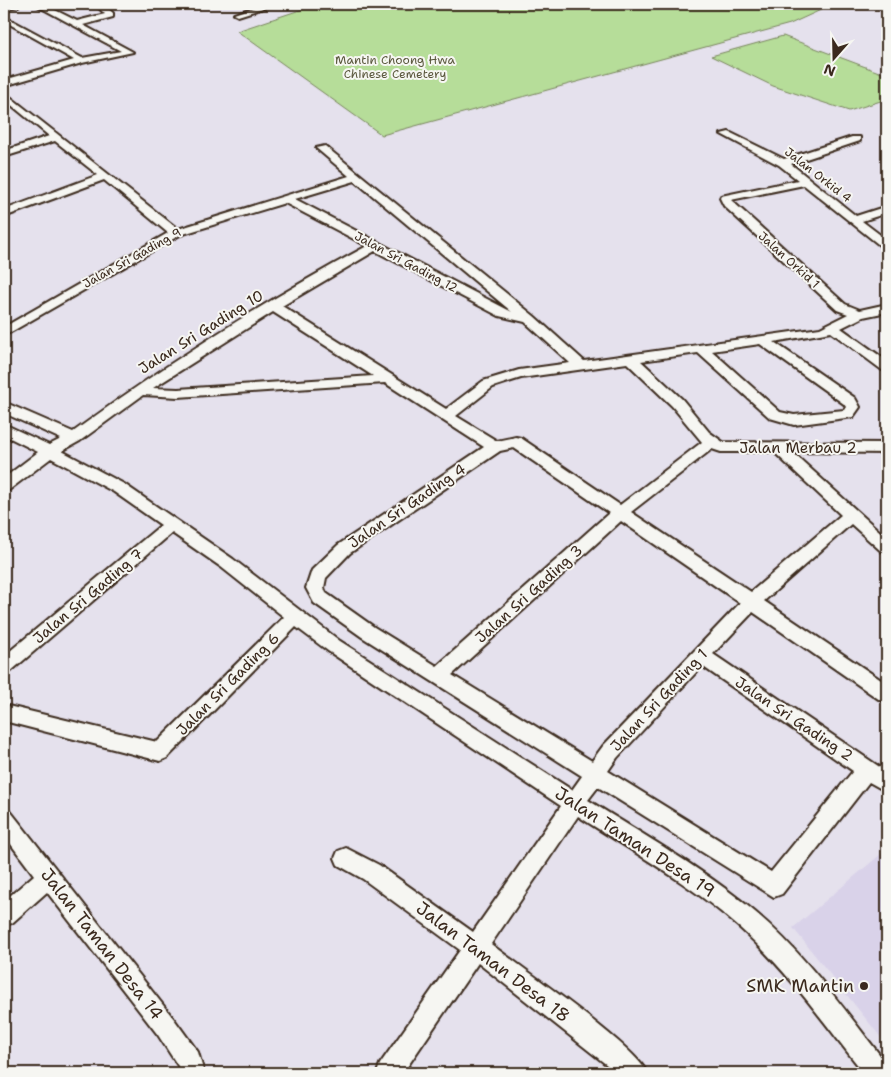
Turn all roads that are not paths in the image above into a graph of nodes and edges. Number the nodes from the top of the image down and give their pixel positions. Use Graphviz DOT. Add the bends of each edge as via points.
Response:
graph roads {
  1 [pos="15,4"];
  2 [pos="38,4"];
  3 [pos="99,4"];
  4 [pos="272,4"];
  5 [pos="4,7"];
  6 [pos="238,14"];
  7 [pos="4,18"];
  8 [pos="77,24"];
  9 [pos="82,61"];
  10 [pos="4,83"];
  11 [pos="6,99"];
  12 [pos="726,134"];
  13 [pos="56,137"];
  14 [pos="856,139"];
  15 [pos="321,148"];
  16 [pos="4,154"];
  17 [pos="783,162"];
  18 [pos="106,176"];
  19 [pos="356,177"];
  20 [pos="805,182"];
  21 [pos="725,198"];
  22 [pos="286,199"];
  23 [pos="887,208"];
  24 [pos="4,214"];
  25 [pos="854,220"];
  26 [pos="176,233"];
  27 [pos="375,246"];
  28 [pos="887,246"];
  29 [pos="273,306"];
  30 [pos="884,311"];
  31 [pos="858,314"];
  32 [pos="529,319"];
  33 [pos="832,328"];
  34 [pos="4,332"];
  35 [pos="763,340"];
  36 [pos="702,349"];
  37 [pos="630,358"];
  38 [pos="580,364"];
  39 [pos="887,367"];
  40 [pos="388,379"];
  41 [pos="140,390"];
  42 [pos="4,407"];
  43 [pos="448,416"];
  44 [pos="4,429"];
  45 [pos="75,438"];
  46 [pos="710,443"];
  47 [pos="495,446"];
  48 [pos="778,448"];
  49 [pos="887,448"];
  50 [pos="49,451"];
  51 [pos="4,486"];
  52 [pos="621,512"];
  53 [pos="852,515"];
  54 [pos="171,525"];
  55 [pos="887,547"];
  56 [pos="751,602"];
  57 [pos="296,616"];
  58 [pos="700,655"];
  59 [pos="4,668"];
  60 [pos="438,676"];
  61 [pos="887,694"];
  62 [pos="4,713"];
  63 [pos="867,769"];
  64 [pos="594,773"];
  65 [pos="887,783"];
  66 [pos="574,802"];
  67 [pos="4,819"];
  68 [pos="346,858"];
  69 [pos="49,876"];
  70 [pos="4,915"];
  71 [pos="477,948"];
  72 [pos="192,1073"];
  73 [pos="389,1073"];
  74 [pos="635,1073"];
  75 [pos="879,1073"];
  1 -- 5 [label="street"];
  2 -- 8 [label="street"];
  3 -- 8 [label="street" via="110,15"];
  4 -- 6 [label="street"];
  7 -- 9 [label="street"];
  8 -- 9 [label="street" via="129,52"];
  9 -- 10 [label="street"];
  11 -- 13 [label="street"];
  12 -- 17 [label="street, Jalan Orkid 4"];
  13 -- 16 [label="street"];
  13 -- 18 [label="street"];
  14 -- 17 [label="street"];
  15 -- 19 [label="street, Jalan Sri Gading 12"];
  17 -- 20 [label="street, Jalan Orkid 4"];
  18 -- 24 [label="street"];
  18 -- 26 [label="street"];
  19 -- 22 [label="street, Jalan Sri Gading 9"];
  19 -- 32 [label="street, Jalan Sri Gading 12"];
  20 -- 21 [label="street"];
  20 -- 25 [label="street, Jalan Orkid 4"];
  21 -- 31 [label="street, Jalan Orkid 1" via="841,307"];
  22 -- 26 [label="street, Jalan Sri Gading 9"];
  22 -- 27 [label="street, Jalan Sri Gading 12"];
  23 -- 25 [label="street"];
  25 -- 28 [label="street, Jalan Orkid 4"];
  26 -- 34 [label="street, Jalan Sri Gading 9"];
  27 -- 29 [label="street, Jalan Sri Gading 10"];
  27 -- 32 [label="street, Jalan Sri Gading 12" via="504,313"];
  29 -- 40 [label="street"];
  29 -- 41 [label="street, Jalan Sri Gading 10"];
  30 -- 31 [label="street"];
  31 -- 33 [label="street"];
  32 -- 38 [label="street, Jalan Sri Gading 12"];
  33 -- 35 [label="street"];
  33 -- 39 [label="street"];
  35 -- 36 [label="street"];
  35 -- 36 [label="street" via="850,401 853,407 848,414 794,420 775,415"];
  36 -- 37 [label="street"];
  37 -- 38 [label="street"];
  37 -- 46 [label="street" via="683,409"];
  38 -- 43 [label="street" via="519,374 488,384"];
  40 -- 41 [label="street" via="178,393"];
  40 -- 43 [label="street"];
  41 -- 45 [label="street, Jalan Sri Gading 10"];
  42 -- 45 [label="street" via="50,430"];
  43 -- 47 [label="street"];
  44 -- 50 [label="street, Jalan Taman Desa 19"];
  45 -- 50 [label="street, Jalan Sri Gading 10"];
  46 -- 48 [label="street, Jalan Merbau 2" via="733,448"];
  46 -- 52 [label="street, Jalan Sri Gading 3"];
  47 -- 52 [label="street, Jalan Sri Gading 4" via="516,442"];
  47 -- 60 [label="street, Jalan Sri Gading 4" via="344,549 318,575 315,588 320,598"];
  48 -- 49 [label="street, Jalan Merbau 2"];
  48 -- 53 [label="street"];
  50 -- 51 [label="street, Jalan Sri Gading 10"];
  50 -- 54 [label="street, Jalan Taman Desa 19" via="119,488"];
  52 -- 56 [label="street"];
  52 -- 60 [label="street, Jalan Sri Gading 3"];
  53 -- 55 [label="street"];
  53 -- 56 [label="street, Jalan Sri Gading 1"];
  54 -- 57 [label="street, Jalan Taman Desa 19"];
  54 -- 59 [label="street, Jalan Sri Gading 7"];
  56 -- 58 [label="street, Jalan Sri Gading 1"];
  56 -- 61 [label="street"];
  57 -- 62 [label="street, Jalan Sri Gading 6" via="160,752"];
  57 -- 66 [label="street, Jalan Taman Desa 19" via="334,646"];
  58 -- 63 [label="street, Jalan Sri Gading 2"];
  58 -- 64 [label="street, Jalan Sri Gading 1"];
  60 -- 64 [label="street"];
  63 -- 64 [label="street" via="774,886"];
  63 -- 65 [label="street, Jalan Sri Gading 2"];
  64 -- 66 [label="street, Jalan Sri Gading 1"];
  66 -- 71 [label="street, Jalan Sri Gading 1"];
  66 -- 75 [label="street, Jalan Taman Desa 19" via="699,880 749,921 802,976"];
  67 -- 69 [label="street, Jalan Taman Desa 14"];
  68 -- 71 [label="street, Jalan Taman Desa 18" via="371,872"];
  69 -- 70 [label="street"];
  69 -- 72 [label="street, Jalan Taman Desa 14" via="166,1027 189,1061"];
  71 -- 73 [label="street, Jalan Sri Gading 1"];
  71 -- 74 [label="street, Jalan Taman Desa 18"];
}
